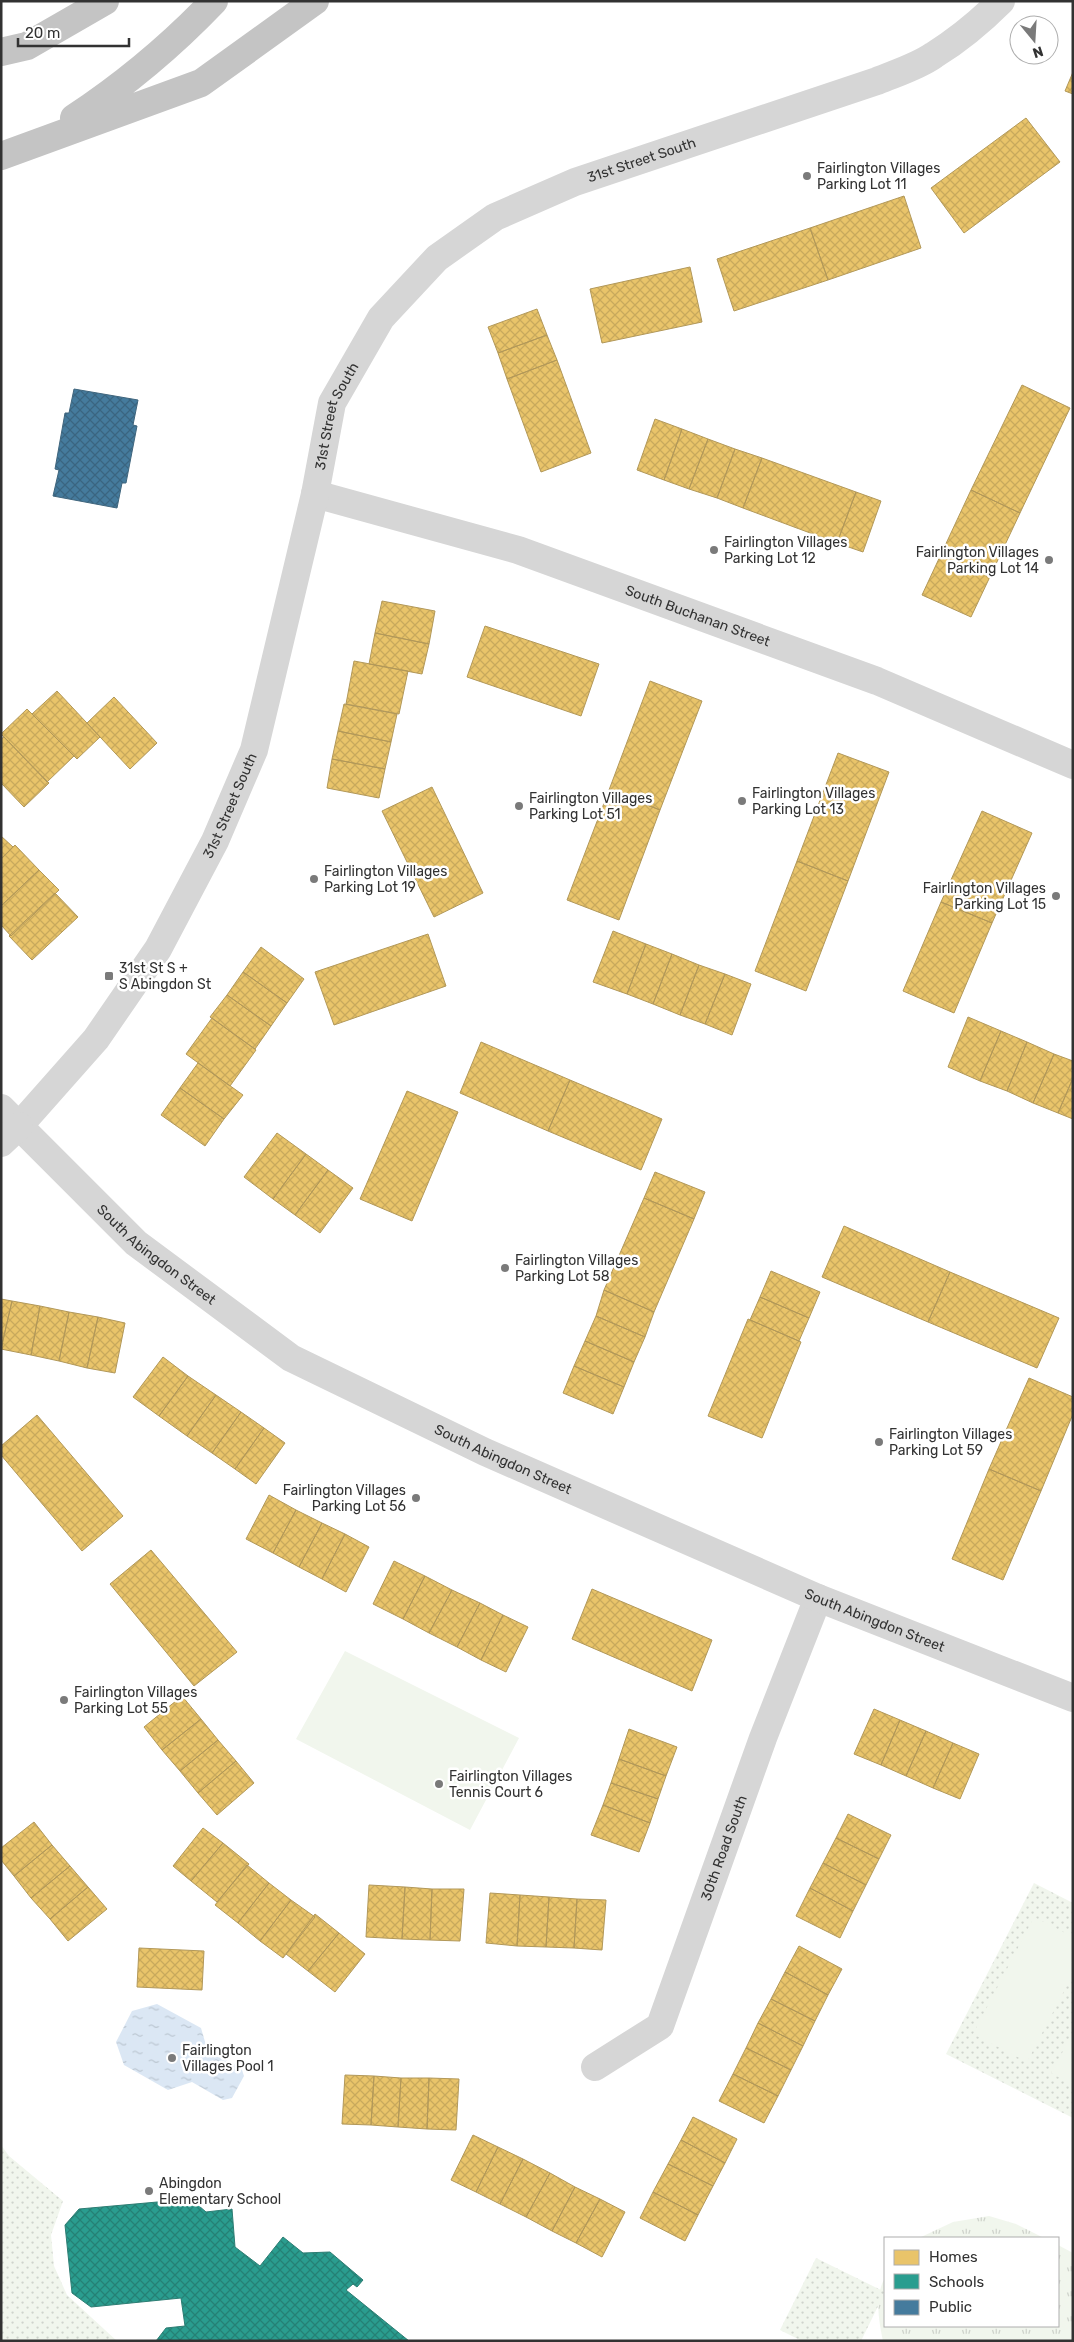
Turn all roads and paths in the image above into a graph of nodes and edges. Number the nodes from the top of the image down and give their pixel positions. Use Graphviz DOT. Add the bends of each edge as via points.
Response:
graph roads {
  1 [pos="105,1"];
  2 [pos="214,1"];
  3 [pos="315,1"];
  4 [pos="1001,1"];
  5 [pos="1,52"];
  6 [pos="37,142"];
  7 [pos="1,156"];
  8 [pos="315,494"];
  9 [pos="1073,764"];
  10 [pos="7,1126"];
  11 [pos="818,1598"];
  12 [pos="1073,1698"];
  13 [pos="595,2067"];
  1 -- 5 [label="highway" via="26,46"];
  2 -- 6 [label="highway" via="186,30 100,100"];
  3 -- 6 [label="highway" via="201,83"];
  4 -- 8 [label="street, 31st Street South" via="933,56 910,67 877,81 575,182 496,217 437,258 381,318 332,403"];
  6 -- 7 [label="highway"];
  8 -- 9 [label="street, South Buchanan Street" via="518,550 877,682"];
  8 -- 10 [label="street, 31st Street South" via="254,750 215,841 158,949 96,1039"];
  10 -- 11 [label="street, South Abingdon Street" via="136,1243 291,1358 485,1452"];
  11 -- 12 [label="street, South Abingdon Street"];
  11 -- 13 [label="street, 30th Road South" via="763,1738 660,2026"];
}
